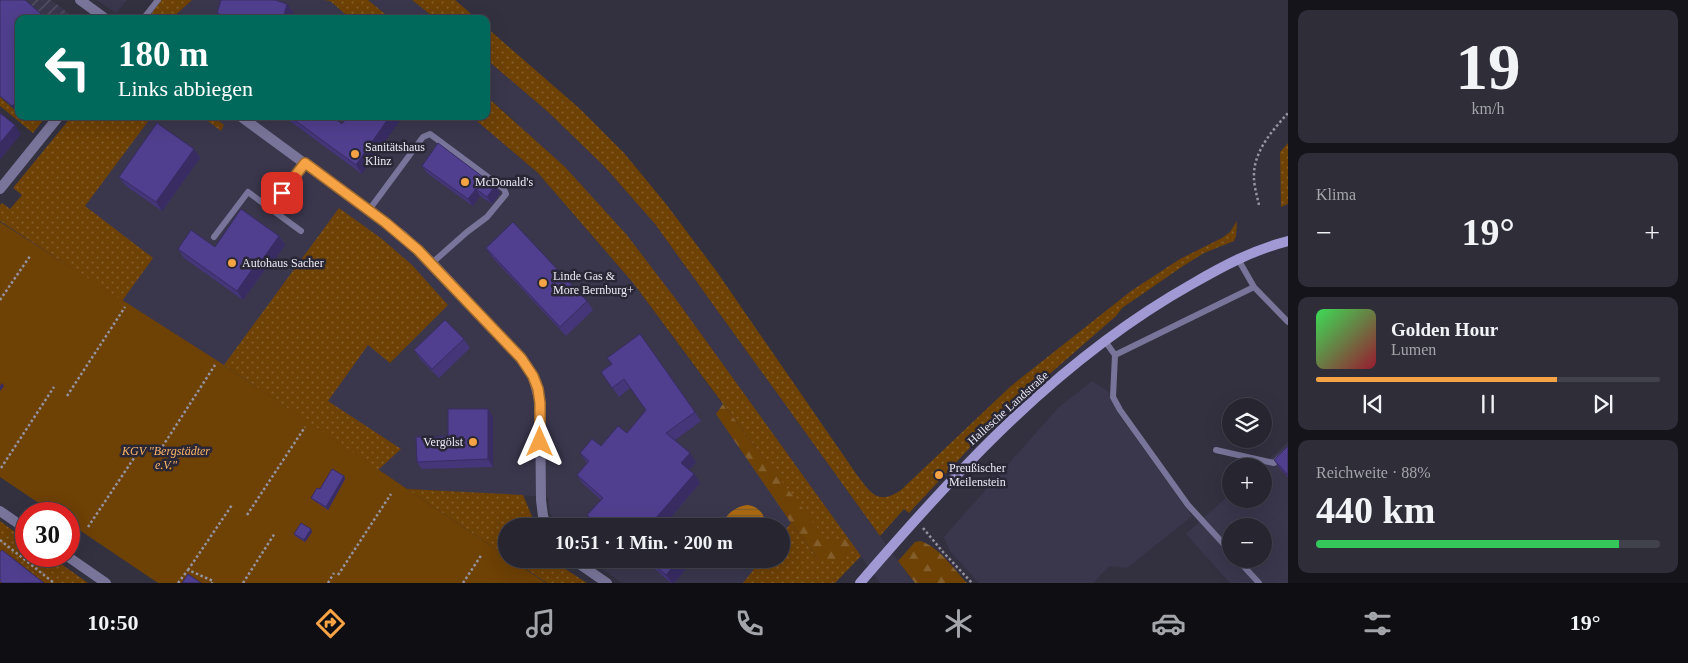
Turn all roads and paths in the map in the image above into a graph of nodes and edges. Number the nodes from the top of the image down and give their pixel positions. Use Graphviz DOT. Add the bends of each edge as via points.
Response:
graph roads {
  1 [pos="80,0"];
  2 [pos="158,0"];
  3 [pos="101,15"];
  4 [pos="146,15"];
  5 [pos="1288,113"];
  6 [pos="56,120"];
  7 [pos="246,120"];
  8 [pos="305,163"];
  9 [pos="0,189"];
  10 [pos="1259,205"];
  11 [pos="271,208"];
  12 [pos="369,210"];
  13 [pos="301,230"];
  14 [pos="214,237"];
  15 [pos="1288,241"];
  16 [pos="30,256"];
  17 [pos="1238,259"];
  18 [pos="432,263"];
  19 [pos="1254,286"];
  20 [pos="0,300"];
  21 [pos="125,307"];
  22 [pos="1288,322"];
  23 [pos="1105,340"];
  24 [pos="1115,355"];
  25 [pos="215,366"];
  26 [pos="54,387"];
  27 [pos="66,396"];
  28 [pos="305,427"];
  29 [pos="142,446"];
  30 [pos="1216,450"];
  31 [pos="1288,450"];
  32 [pos="157,455"];
  33 [pos="0,468"];
  34 [pos="391,494"];
  35 [pos="232,505"];
  36 [pos="0,511"];
  37 [pos="247,515"];
  38 [pos="544,518"];
  39 [pos="916,519"];
  40 [pos="15,521"];
  41 [pos="88,527"];
  42 [pos="275,533"];
  43 [pos="0,540"];
  44 [pos="1222,542"];
  45 [pos="482,554"];
  46 [pos="80,565"];
  47 [pos="586,568"];
  48 [pos="1245,568"];
  49 [pos="188,570"];
  50 [pos="334,573"];
  51 [pos="338,575"];
  52 [pos="54,583"];
  53 [pos="106,583"];
  54 [pos="178,583"];
  55 [pos="212,583"];
  56 [pos="243,583"];
  57 [pos="328,583"];
  58 [pos="463,583"];
  59 [pos="608,583"];
  60 [pos="860,583"];
  61 [pos="972,583"];
  62 [pos="1259,583"];
  1 -- 3 [label="street"];
  2 -- 4 [label="lane"];
  5 -- 10 [label="path" via="1258,154 1254,176"];
  6 -- 9 [label="street"];
  7 -- 8 [label="street"];
  8 -- 11 [label="lane"];
  8 -- 12 [label="street"];
  11 -- 13 [label="lane"];
  11 -- 14 [label="lane" via="248,192"];
  12 -- 18 [label="street"];
  12 -- 18 [label="lane" via="423,137 430,134 504,189 506,194 487,217"];
  15 -- 17 [label="main road, Hallesche Landstraße"];
  16 -- 20 [label="path"];
  17 -- 19 [label="lane"];
  17 -- 23 [label="main road, Hallesche Landstraße" via="1182,289"];
  18 -- 38 [label="street" via="516,352 533,376 540,403 540,500"];
  19 -- 22 [label="lane"];
  19 -- 24 [label="lane"];
  21 -- 27 [label="path"];
  23 -- 24 [label="lane"];
  23 -- 39 [label="main road, Hallesche Landstraße" via="1000,430"];
  24 -- 44 [label="lane" via="1113,397 1120,410 1188,505"];
  25 -- 32 [label="path"];
  26 -- 33 [label="path"];
  28 -- 37 [label="path"];
  29 -- 41 [label="path"];
  30 -- 31 [label="lane" via="1274,463"];
  34 -- 51 [label="path"];
  35 -- 49 [label="path"];
  36 -- 40 [label="street"];
  39 -- 60 [label="main road, Hallesche Landstraße"];
  39 -- 61 [label="path"];
  42 -- 56 [label="path"];
  43 -- 52 [label="path"];
  45 -- 58 [label="path"];
  46 -- 53 [label="street"];
  47 -- 59 [label="street"];
  48 -- 62 [label="lane"];
  49 -- 54 [label="path"];
  49 -- 55 [label="path"];
  50 -- 57 [label="path"];
}
